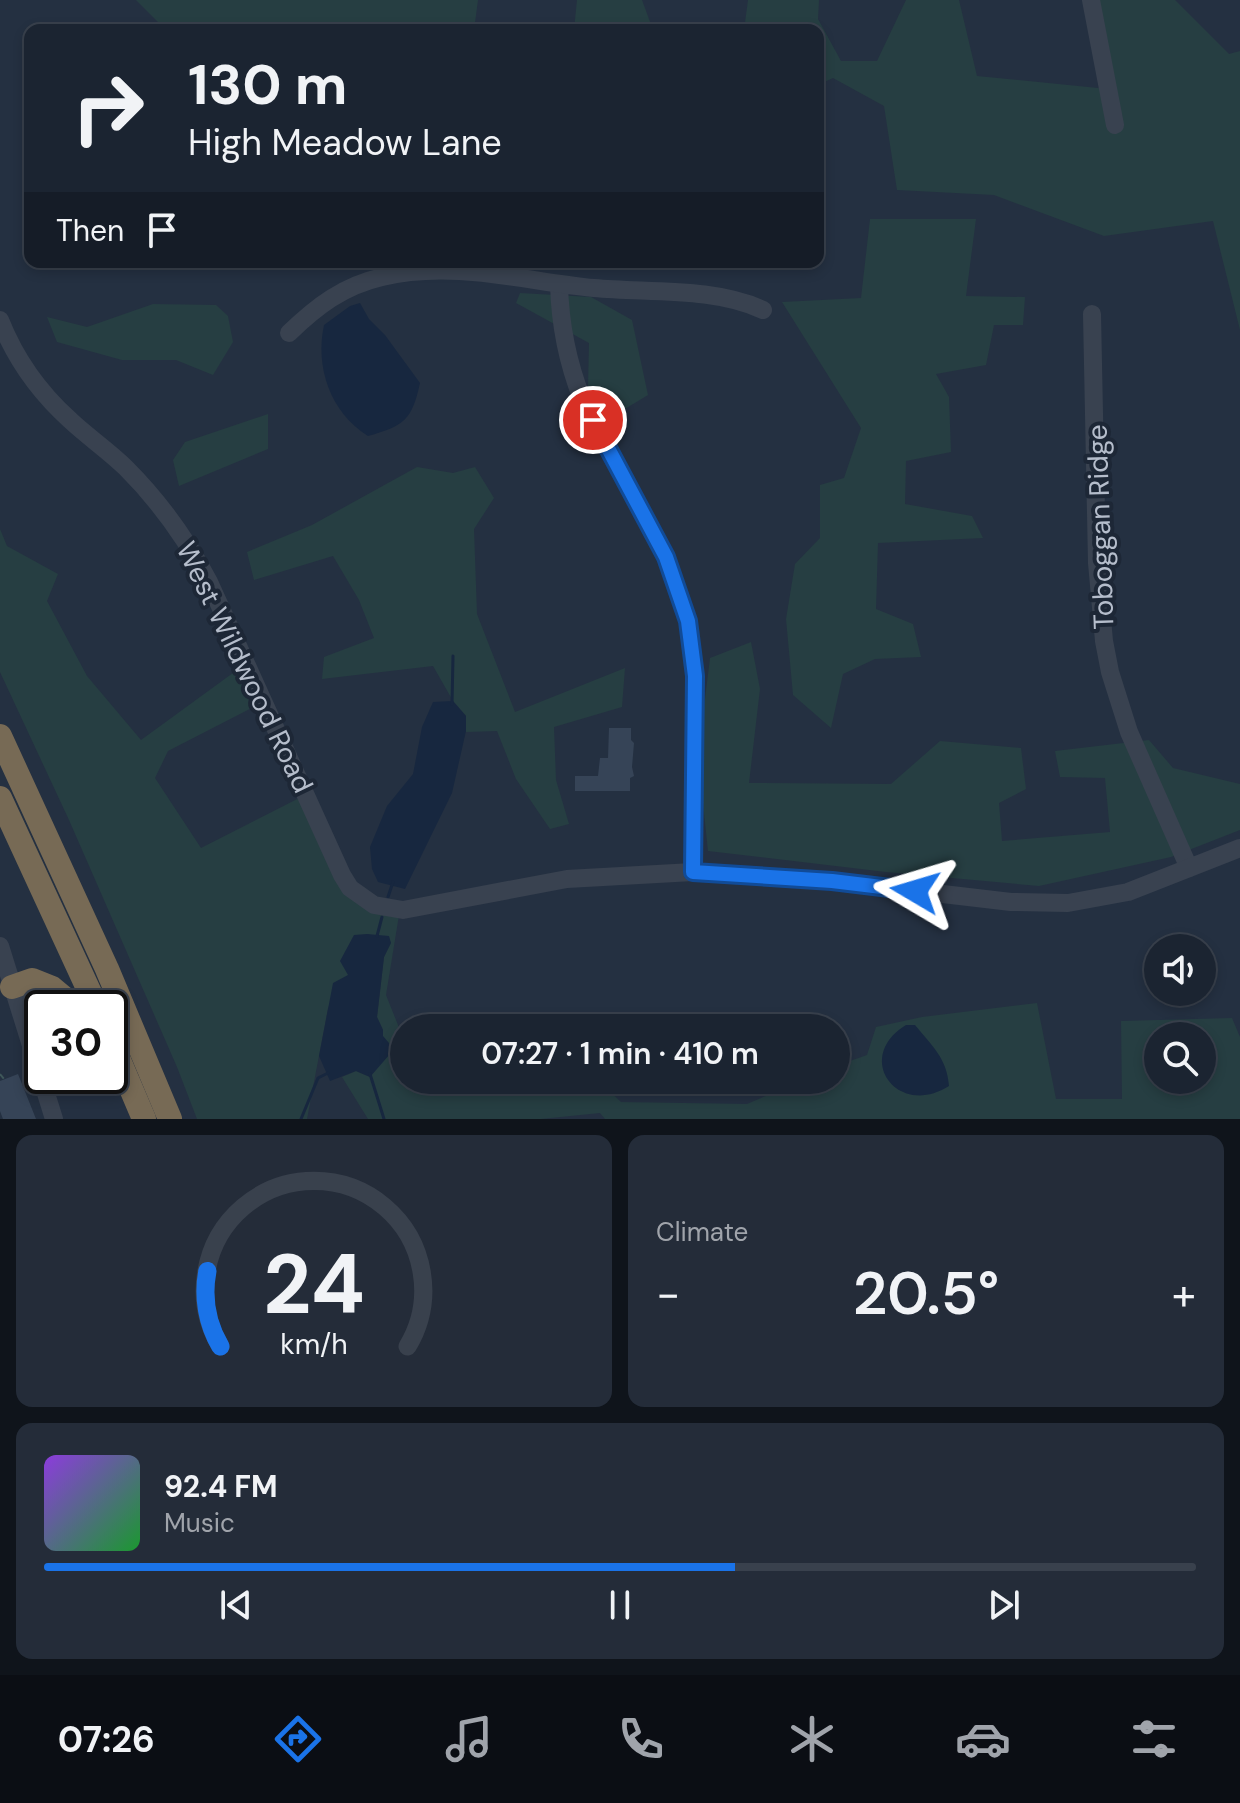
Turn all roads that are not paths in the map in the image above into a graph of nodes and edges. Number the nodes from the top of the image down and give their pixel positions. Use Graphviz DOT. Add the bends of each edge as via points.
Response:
graph roads {
  1 [pos="1091,0"];
  2 [pos="1115,125"];
  3 [pos="559,284"];
  4 [pos="763,310"];
  5 [pos="1092,314"];
  6 [pos="0,320"];
  7 [pos="289,333"];
  8 [pos="0,736"];
  9 [pos="0,798"];
  10 [pos="1240,848"];
  11 [pos="1189,868"];
  12 [pos="693,872"];
  13 [pos="0,946"];
  14 [pos="6,989"];
  15 [pos="54,990"];
  16 [pos="89,990"];
  17 [pos="128,1081"];
  18 [pos="54,1119"];
  19 [pos="144,1119"];
  20 [pos="170,1119"];
  1 -- 2 [label="street"];
  3 -- 4 [label="street" via="715,296"];
  3 -- 7 [label="street" via="463,270 401,273 334,295"];
  3 -- 12 [label="street" via="565,349 575,380 666,557 688,621 695,676"];
  5 -- 11 [label="street, Toboggan Ridge" via="1097,563 1104,641 1129,732"];
  6 -- 12 [label="street, West Wildwood Road" via="15,352 50,400 150,492 192,550 350,888 374,905 403,910 527,886"];
  8 -- 20 [label="highway"];
  9 -- 16 [label="highway"];
  10 -- 11 [label="street, West Wildwood Road"];
  11 -- 12 [label="street, West Wildwood Road" via="1098,900 1042,904"];
  13 -- 14 [label="street"];
  14 -- 15 [label="highway" via="32,980"];
  14 -- 18 [label="street"];
  17 -- 19 [label="highway"];
}
